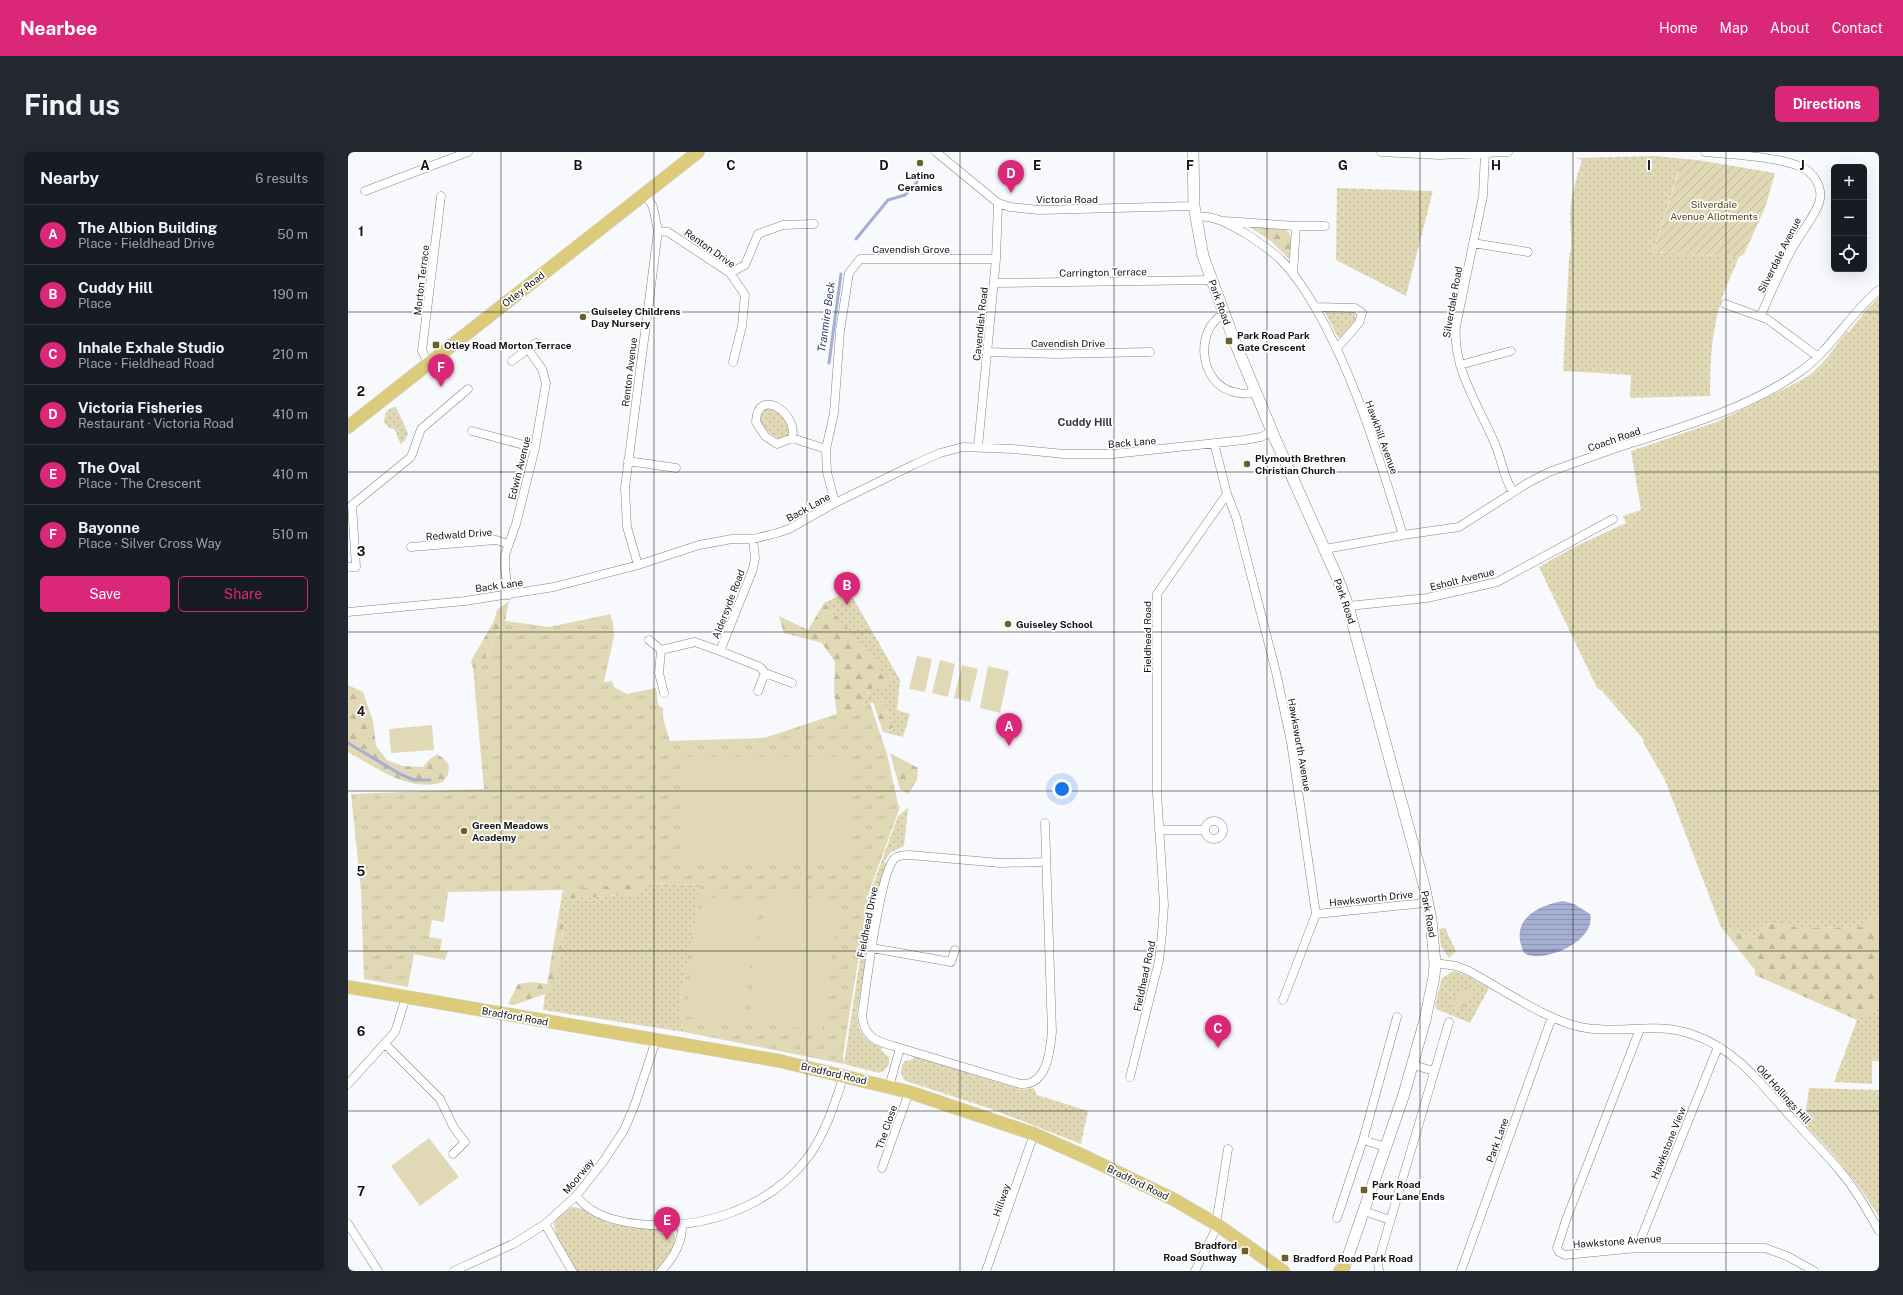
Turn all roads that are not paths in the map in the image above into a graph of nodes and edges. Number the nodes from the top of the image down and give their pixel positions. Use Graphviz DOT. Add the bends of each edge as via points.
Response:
graph roads {
  1 [pos="468,152"];
  2 [pos="698,152"];
  3 [pos="936,152"];
  4 [pos="1193,152"];
  5 [pos="1381,152"];
  6 [pos="1508,152"];
  7 [pos="1705,152"];
  8 [pos="1485,153"];
  9 [pos="365,192"];
  10 [pos="645,194"];
  11 [pos="441,196"];
  12 [pos="998,202"];
  13 [pos="1194,212"];
  14 [pos="1220,220"];
  15 [pos="814,224"];
  16 [pos="1296,226"];
  17 [pos="1325,226"];
  18 [pos="658,231"];
  19 [pos="1473,243"];
  20 [pos="1528,252"];
  21 [pos="996,259"];
  22 [pos="730,273"];
  23 [pos="1293,274"];
  24 [pos="1212,280"];
  25 [pos="994,283"];
  26 [pos="1879,290"];
  27 [pos="1725,304"];
  28 [pos="1316,307"];
  29 [pos="1224,314"];
  30 [pos="1761,315"];
  31 [pos="536,343"];
  32 [pos="1337,348"];
  33 [pos="528,349"];
  34 [pos="1511,351"];
  35 [pos="986,352"];
  36 [pos="1150,352"];
  37 [pos="1817,356"];
  38 [pos="512,361"];
  39 [pos="734,362"];
  40 [pos="429,364"];
  41 [pos="1460,365"];
  42 [pos="468,389"];
  43 [pos="1255,391"];
  44 [pos="348,427"];
  45 [pos="472,431"];
  46 [pos="1272,432"];
  47 [pos="792,438"];
  48 [pos="1214,444"];
  49 [pos="978,447"];
  50 [pos="535,448"];
  51 [pos="826,449"];
  52 [pos="628,461"];
  53 [pos="676,468"];
  54 [pos="1513,492"];
  55 [pos="1227,494"];
  56 [pos="835,503"];
  57 [pos="1613,519"];
  58 [pos="1403,535"];
  59 [pos="754,539"];
  60 [pos="508,544"];
  61 [pos="412,547"];
  62 [pos="1325,549"];
  63 [pos="638,565"];
  64 [pos="348,568"];
  65 [pos="509,594"];
  66 [pos="1348,606"];
  67 [pos="348,612"];
  68 [pos="649,640"];
  69 [pos="661,650"];
  70 [pos="720,651"];
  71 [pos="765,673"];
  72 [pos="792,683"];
  73 [pos="758,691"];
  74 [pos="664,693"];
  75 [pos="1045,823"];
  76 [pos="1159,830"];
  77 [pos="1204,830"];
  78 [pos="1046,862"];
  79 [pos="1428,902"];
  80 [pos="1316,914"];
  81 [pos="872,948"];
  82 [pos="956,950"];
  83 [pos="1435,963"];
  84 [pos="348,987"];
  85 [pos="406,997"];
  86 [pos="1283,1000"];
  87 [pos="1397,1017"];
  88 [pos="1552,1017"];
  89 [pos="1450,1022"];
  90 [pos="1640,1029"];
  91 [pos="656,1040"];
  92 [pos="385,1044"];
  93 [pos="1718,1047"];
  94 [pos="900,1048"];
  95 [pos="1413,1065"];
  96 [pos="1434,1071"];
  97 [pos="844,1075"];
  98 [pos="1130,1077"];
  99 [pos="348,1084"];
  100 [pos="890,1087"];
  101 [pos="909,1092"];
  102 [pos="1034,1134"];
  103 [pos="1363,1140"];
  104 [pos="1386,1147"];
  105 [pos="1228,1149"];
  106 [pos="453,1154"];
  107 [pos="882,1168"];
  108 [pos="576,1196"];
  109 [pos="1364,1211"];
  110 [pos="1337,1218"];
  111 [pos="1390,1220"];
  112 [pos="348,1224"];
  113 [pos="545,1224"];
  114 [pos="1217,1224"];
  115 [pos="682,1225"];
  116 [pos="1879,1231"];
  117 [pos="1637,1248"];
  118 [pos="1342,1270"];
  119 [pos="378,1271"];
  120 [pos="454,1271"];
  121 [pos="572,1271"];
  122 [pos="661,1271"];
  123 [pos="986,1271"];
  124 [pos="1195,1271"];
  125 [pos="1283,1271"];
  126 [pos="1379,1271"];
  127 [pos="1461,1271"];
  128 [pos="1814,1271"];
  1 -- 9 [label="street"];
  2 -- 10 [label="main road, Otley Road"];
  3 -- 12 [label="street, Victoria Road"];
  4 -- 13 [label="main road, Park Road"];
  5 -- 8 [label="street" via="1439,156"];
  6 -- 8 [label="street"];
  7 -- 30 [label="street, Silverdale Avenue" via="1793,164 1808,171 1818,186 1820,198 1817,208 1792,249"];
  8 -- 19 [label="street, Silverdale Road" via="1483,196"];
  10 -- 18 [label="street, Renton Avenue" via="653,207"];
  10 -- 40 [label="main road, Otley Road"];
  11 -- 40 [label="street, Morton Terrace" via="422,351"];
  12 -- 13 [label="street, Victoria Road" via="1010,207 1039,210"];
  12 -- 21 [label="street, Cavendish Road"];
  13 -- 14 [label="street, Hawkhill Avenue"];
  13 -- 24 [label="main road, Park Road" via="1203,256"];
  14 -- 16 [label="street, Hawkhill Avenue"];
  14 -- 23 [label="street, Hawkhill Avenue" via="1265,247"];
  15 -- 22 [label="street" via="783,225 758,234 744,265"];
  16 -- 17 [label="street, Hawkhill Avenue"];
  16 -- 23 [label="street"];
  18 -- 22 [label="street, Renton Drive" via="668,232"];
  18 -- 52 [label="street, Renton Avenue"];
  19 -- 20 [label="street"];
  19 -- 41 [label="street, Silverdale Road" via="1456,326 1455,344"];
  21 -- 25 [label="street, Cavendish Road"];
  21 -- 51 [label="street, Cavendish Grove" via="860,259 849,273 840,332 834,413"];
  22 -- 39 [label="street, Renton Drive" via="745,295 742,326"];
  23 -- 28 [label="street, Hawkhill Avenue"];
  24 -- 25 [label="street, Carrington Terrace"];
  24 -- 29 [label="main road, Park Road"];
  25 -- 35 [label="street, Cavendish Road"];
  26 -- 37 [label="street, Coach Road" via="1850,317"];
  27 -- 30 [label="street"];
  28 -- 32 [label="street, Hawkhill Avenue"];
  28 -- 32 [label="street" via="1355,308 1362,313 1359,323"];
  29 -- 43 [label="main road, Park Road"];
  29 -- 43 [label="street" via="1213,325 1205,340 1204,356 1207,369 1215,383 1230,391 1248,394"];
  30 -- 37 [label="street"];
  31 -- 33 [label="street"];
  32 -- 58 [label="street, Hawkhill Avenue" via="1380,459"];
  33 -- 38 [label="street"];
  33 -- 50 [label="street, Edwin Avenue" via="542,369 546,383"];
  34 -- 41 [label="street"];
  35 -- 36 [label="street, Cavendish Drive"];
  35 -- 49 [label="street, Cavendish Road"];
  37 -- 54 [label="street, Coach Road" via="1803,370 1780,385 1717,416 1549,472"];
  40 -- 44 [label="main road, Otley Road"];
  41 -- 54 [label="street, Silverdale Road" via="1498,450 1506,481"];
  42 -- 64 [label="street" via="421,429 410,457 352,505 356,567"];
  43 -- 46 [label="main road, Park Road"];
  45 -- 50 [label="street"];
  46 -- 48 [label="street, Back Lane" via="1261,437"];
  46 -- 62 [label="main road, Park Road"];
  47 -- 47 [label="street" via="792,424 781,409 769,404 759,409 756,422 765,436 777,444"];
  47 -- 51 [label="street"];
  48 -- 49 [label="street, Back Lane" via="1113,454 1064,454"];
  48 -- 55 [label="street"];
  49 -- 56 [label="street, Back Lane" via="963,447 940,453"];
  50 -- 60 [label="street, Edwin Avenue" via="516,524"];
  51 -- 56 [label="street, Cavendish Grove" via="827,472"];
  52 -- 53 [label="street"];
  52 -- 63 [label="street, Renton Avenue" via="625,517"];
  54 -- 58 [label="street, Coach Road" via="1459,527"];
  55 -- 76 [label="street, Fieldhead Road" via="1157,594"];
  55 -- 80 [label="street, Hawksworth Avenue" via="1248,560 1291,742"];
  56 -- 59 [label="street, Back Lane" via="789,529"];
  57 -- 66 [label="street, Esholt Avenue" via="1496,582 1428,598"];
  58 -- 62 [label="street, Coach Road"];
  59 -- 63 [label="street, Back Lane" via="732,539 699,545"];
  59 -- 70 [label="street, Aldersyde Road" via="753,569"];
  60 -- 61 [label="street, Redwald Drive" via="496,540"];
  60 -- 65 [label="street, Edwin Avenue" via="504,562"];
  62 -- 66 [label="main road, Park Road"];
  63 -- 65 [label="street, Back Lane" via="562,585"];
  65 -- 67 [label="street, Back Lane"];
  66 -- 79 [label="main road, Park Road"];
  68 -- 69 [label="street"];
  69 -- 70 [label="street" via="695,642"];
  69 -- 74 [label="street" via="659,673"];
  70 -- 71 [label="street, Aldersyde Road" via="760,667"];
  71 -- 72 [label="street, Aldersyde Road"];
  71 -- 73 [label="street"];
  75 -- 78 [label="street, Fieldhead Drive"];
  76 -- 77 [label="street"];
  76 -- 98 [label="street, Fieldhead Road" via="1164,905 1159,961"];
  78 -- 81 [label="street, Fieldhead Drive" via="1000,863 902,855 894,859 890,867 880,899"];
  78 -- 94 [label="street, Fieldhead Drive" via="1052,1032 1050,1050 1040,1075 1030,1084 1020,1084"];
  79 -- 80 [label="street, Hawksworth Drive"];
  79 -- 83 [label="main road, Park Road"];
  80 -- 86 [label="street, Hawksworth Avenue"];
  81 -- 82 [label="street" via="951,962"];
  81 -- 94 [label="street, Fieldhead Drive" via="862,1015 863,1026 868,1035 878,1042"];
  83 -- 88 [label="street, Old Hollings Hill" via="1467,970"];
  83 -- 95 [label="main road, Park Road" via="1430,999"];
  84 -- 85 [label="main road, Bradford Road"];
  85 -- 91 [label="main road, Bradford Road"];
  85 -- 92 [label="street" via="395,1032"];
  87 -- 103 [label="street"];
  88 -- 90 [label="street, Old Hollings Hill" via="1586,1028"];
  88 -- 127 [label="street, Park Lane"];
  89 -- 96 [label="street"];
  90 -- 93 [label="street, Old Hollings Hill" via="1673,1029 1695,1035"];
  90 -- 117 [label="street, Hawkstone Avenue" via="1557,1248 1565,1255"];
  91 -- 97 [label="main road, Bradford Road" via="780,1061"];
  91 -- 108 [label="street, Moorway" via="624,1130"];
  92 -- 99 [label="street"];
  92 -- 106 [label="street" via="440,1100 454,1128 465,1142"];
  93 -- 116 [label="street, Old Hollings Hill" via="1760,1081 1842,1173"];
  93 -- 117 [label="street, Hawkstone View"];
  94 -- 100 [label="street"];
  95 -- 96 [label="street"];
  95 -- 104 [label="main road, Park Road"];
  96 -- 111 [label="street"];
  97 -- 100 [label="main road, Bradford Road"];
  97 -- 115 [label="street" via="815,1146 806,1160 781,1185 738,1210"];
  100 -- 101 [label="main road, Bradford Road"];
  101 -- 102 [label="main road, Bradford Road"];
  101 -- 107 [label="street, The Close"];
  102 -- 114 [label="main road, Bradford Road" via="1173,1199"];
  102 -- 123 [label="street, Hillway"];
  103 -- 104 [label="street"];
  103 -- 110 [label="street"];
  104 -- 109 [label="main road, Park Road"];
  105 -- 114 [label="street"];
  108 -- 113 [label="street, Moorway"];
  108 -- 115 [label="street" via="590,1209 608,1218 644,1224"];
  109 -- 111 [label="street"];
  109 -- 118 [label="main road, Park Road"];
  111 -- 126 [label="street" via="1378,1262"];
  112 -- 119 [label="street"];
  113 -- 120 [label="street, Moorway" via="515,1243"];
  113 -- 121 [label="street"];
  114 -- 124 [label="street"];
  114 -- 125 [label="main road, Bradford Road"];
  115 -- 122 [label="street" via="672,1258"];
  117 -- 128 [label="street, Hawkstone Avenue" via="1765,1248 1787,1256"];
}
